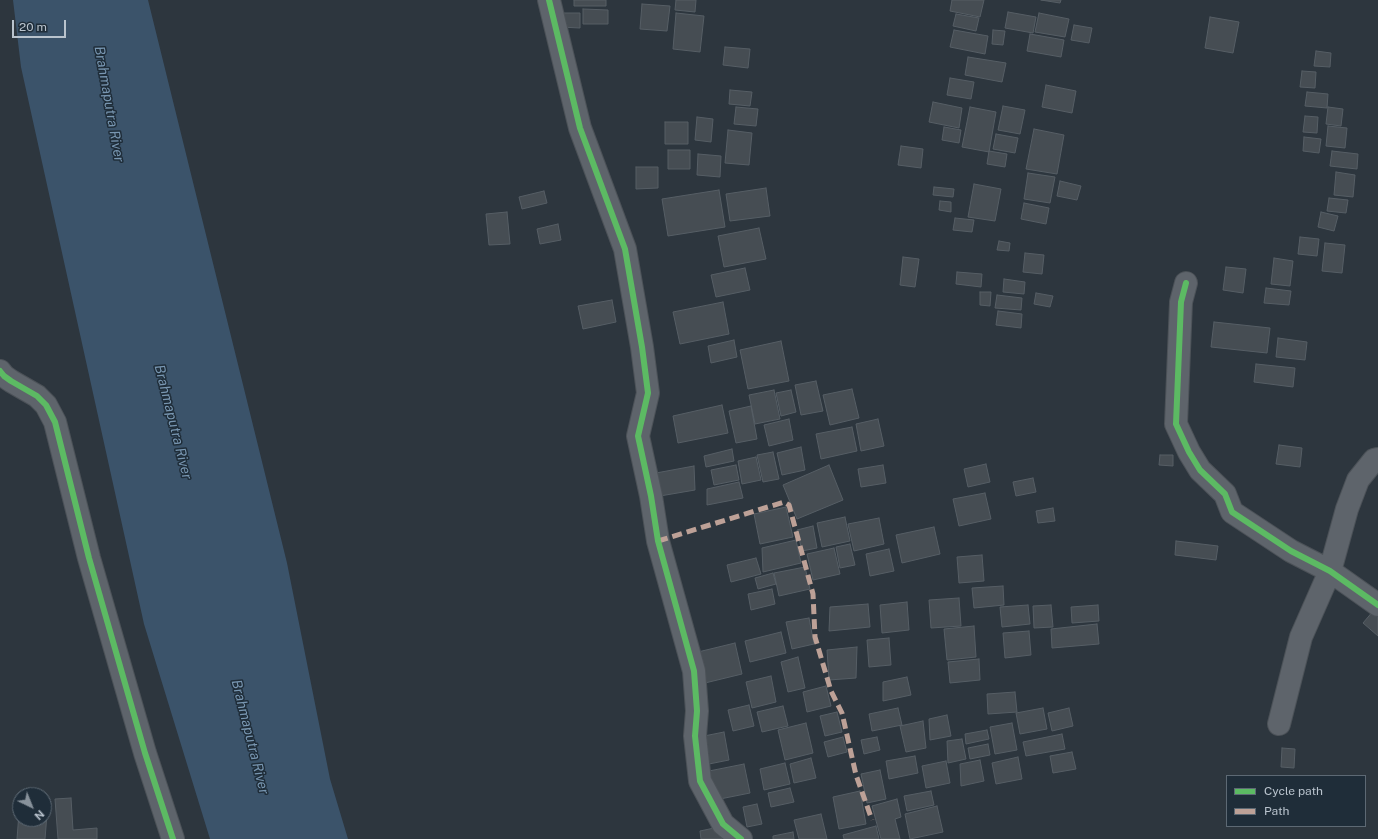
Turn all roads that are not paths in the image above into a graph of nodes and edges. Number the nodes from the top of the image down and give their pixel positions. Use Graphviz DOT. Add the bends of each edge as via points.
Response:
graph roads {
  1 [pos="549,0"];
  2 [pos="1186,283"];
  3 [pos="0,371"];
  4 [pos="1378,459"];
  5 [pos="1330,571"];
  6 [pos="1378,604"];
  7 [pos="1279,724"];
  8 [pos="173,839"];
  9 [pos="741,839"];
  1 -- 9 [label="street" via="580,128 625,249 648,393 638,436 658,541 694,671 697,712 695,736 700,780 723,824"];
  2 -- 5 [label="street" via="1181,302 1178,353 1176,424 1180,434 1200,470 1225,494 1232,512 1291,551"];
  3 -- 8 [label="street" via="11,381 37,396 46,405 55,422 89,558"];
  4 -- 5 [label="street" via="1374,460 1358,480"];
  5 -- 6 [label="street"];
  5 -- 7 [label="street" via="1301,637"];
}
